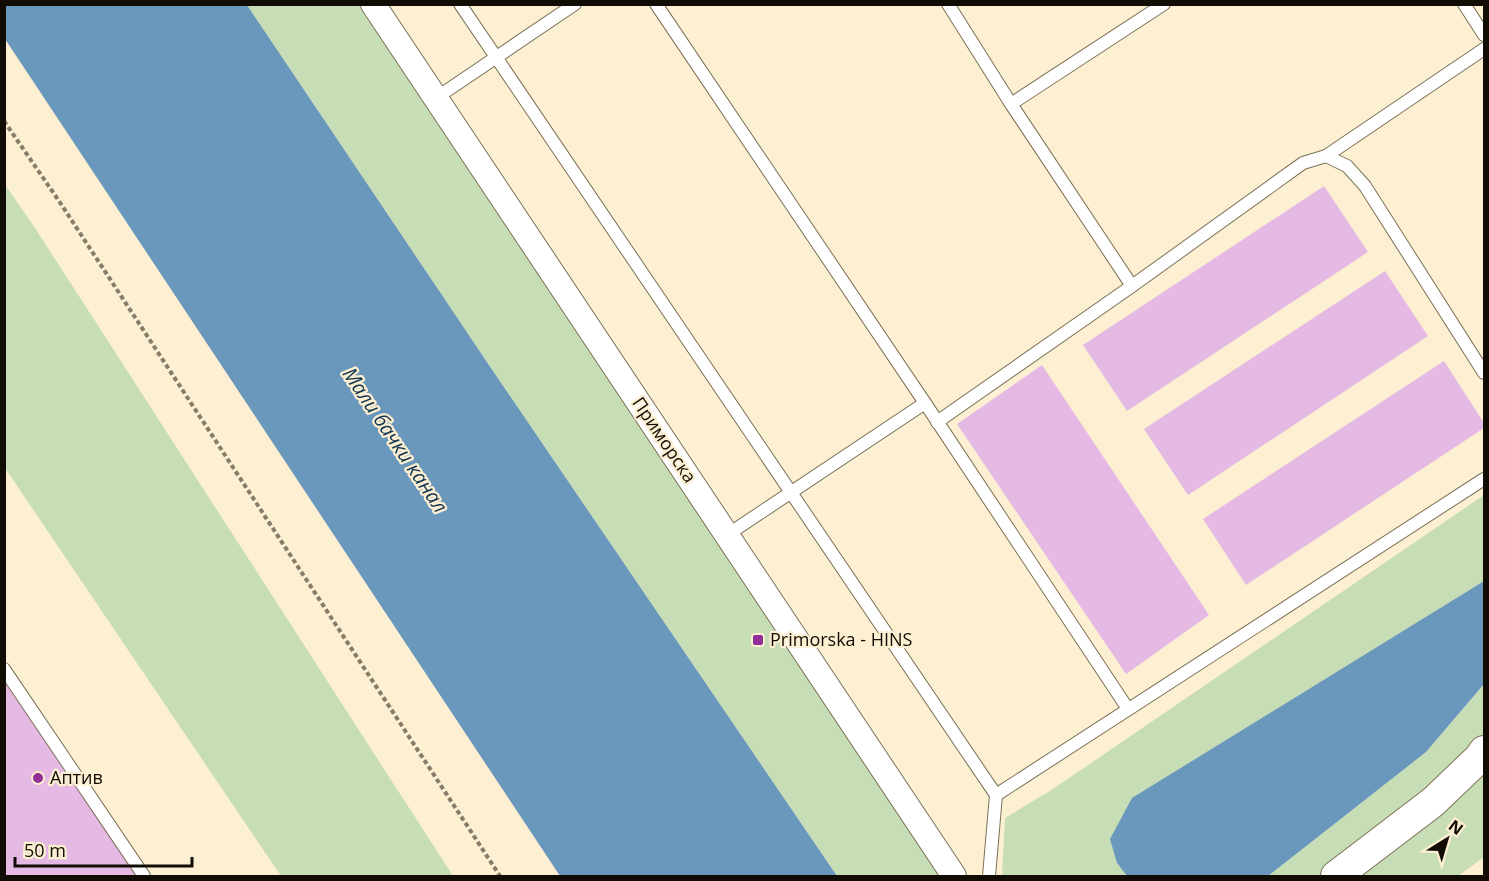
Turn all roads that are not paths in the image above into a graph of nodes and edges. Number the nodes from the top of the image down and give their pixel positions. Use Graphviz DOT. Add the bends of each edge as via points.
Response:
graph roads {
  1 [pos="374,4"];
  2 [pos="460,4"];
  3 [pos="575,4"];
  4 [pos="656,4"];
  5 [pos="948,4"];
  6 [pos="1164,4"];
  7 [pos="1464,4"];
  8 [pos="1485,35"];
  9 [pos="1485,49"];
  10 [pos="496,57"];
  11 [pos="436,98"];
  12 [pos="1011,104"];
  13 [pos="1326,156"];
  14 [pos="1132,286"];
  15 [pos="1485,373"];
  16 [pos="925,403"];
  17 [pos="937,422"];
  18 [pos="1485,479"];
  19 [pos="791,493"];
  20 [pos="727,536"];
  21 [pos="4,669"];
  22 [pos="1128,709"];
  23 [pos="1485,751"];
  24 [pos="996,795"];
  25 [pos="144,876"];
  26 [pos="954,876"];
  27 [pos="989,876"];
  28 [pos="1335,876"];
  1 -- 11 [label="street, Приморска"];
  2 -- 10 [label="lane"];
  3 -- 10 [label="lane"];
  4 -- 16 [label="lane"];
  5 -- 12 [label="lane"];
  6 -- 12 [label="lane"];
  7 -- 8 [label="lane"];
  9 -- 13 [label="lane"];
  10 -- 11 [label="lane"];
  10 -- 19 [label="lane"];
  11 -- 20 [label="street, Приморска"];
  12 -- 14 [label="lane"];
  13 -- 14 [label="lane" via="1302,163"];
  13 -- 15 [label="lane" via="1347,166 1365,186"];
  14 -- 17 [label="lane"];
  16 -- 17 [label="lane"];
  16 -- 19 [label="lane"];
  17 -- 22 [label="lane"];
  18 -- 22 [label="lane"];
  19 -- 20 [label="lane"];
  19 -- 24 [label="lane"];
  20 -- 26 [label="street, Приморска"];
  21 -- 25 [label="lane"];
  22 -- 24 [label="lane"];
  23 -- 28 [label="street" via="1433,802"];
  24 -- 27 [label="lane"];
}
